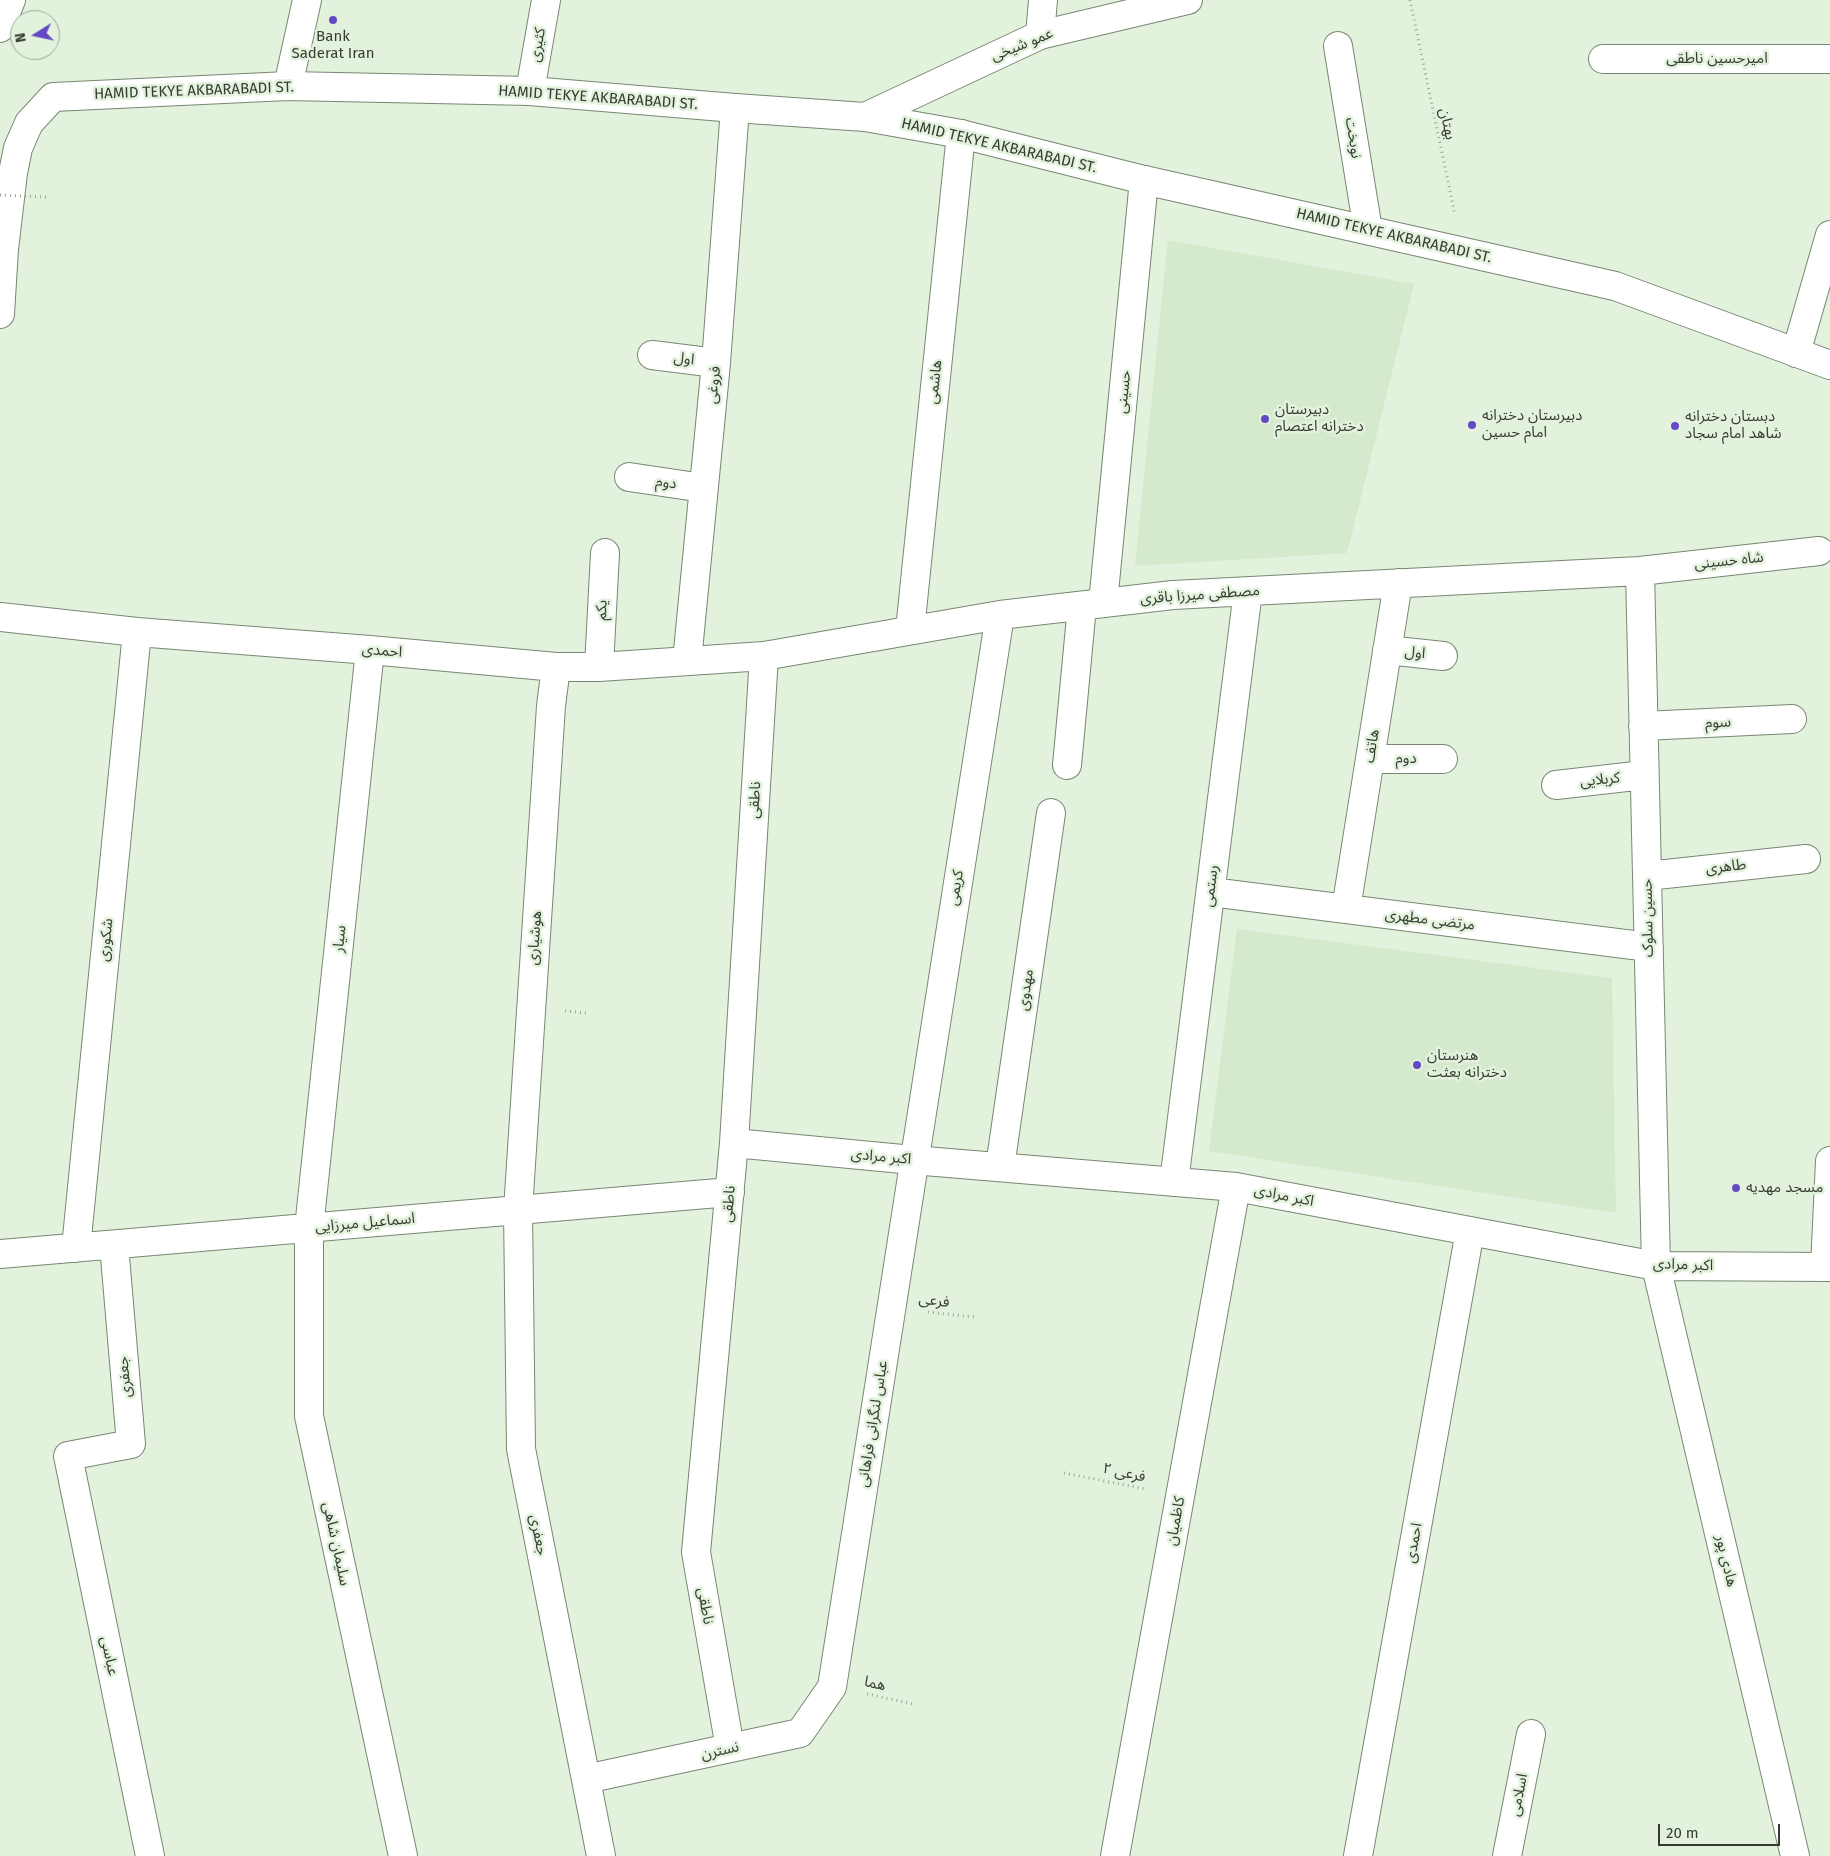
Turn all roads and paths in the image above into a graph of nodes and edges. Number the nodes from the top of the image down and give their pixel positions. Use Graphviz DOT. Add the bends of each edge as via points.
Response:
graph roads {
  1 [pos="11,0"];
  2 [pos="308,0"];
  3 [pos="546,0"];
  4 [pos="1043,0"];
  5 [pos="1188,0"];
  6 [pos="1410,0"];
  7 [pos="0,28"];
  8 [pos="1040,35"];
  9 [pos="1338,46"];
  10 [pos="1603,59"];
  11 [pos="1830,59"];
  12 [pos="288,86"];
  13 [pos="530,91"];
  14 [pos="735,108"];
  15 [pos="866,116"];
  16 [pos="960,134"];
  17 [pos="1144,180"];
  18 [pos="0,195"];
  19 [pos="46,197"];
  20 [pos="1368,230"];
  21 [pos="1830,235"];
  22 [pos="1462,252"];
  23 [pos="0,314"];
  24 [pos="1796,353"];
  25 [pos="652,355"];
  26 [pos="716,363"];
  27 [pos="1830,365"];
  28 [pos="629,477"];
  29 [pos="703,488"];
  30 [pos="1819,551"];
  31 [pos="605,552"];
  32 [pos="1640,571"];
  33 [pos="1398,583"];
  34 [pos="1248,591"];
  35 [pos="1093,604"];
  36 [pos="1000,615"];
  37 [pos="0,617"];
  38 [pos="910,630"];
  39 [pos="136,632"];
  40 [pos="370,650"];
  41 [pos="1387,650"];
  42 [pos="764,656"];
  43 [pos="1443,656"];
  44 [pos="687,661"];
  45 [pos="599,666"];
  46 [pos="556,667"];
  47 [pos="1792,719"];
  48 [pos="1644,726"];
  49 [pos="1370,759"];
  50 [pos="1443,759"];
  51 [pos="1067,765"];
  52 [pos="1644,775"];
  53 [pos="1556,785"];
  54 [pos="1051,813"];
  55 [pos="1806,859"];
  56 [pos="1647,876"];
  57 [pos="1210,892"];
  58 [pos="1346,909"];
  59 [pos="1648,947"];
  60 [pos="734,1143"];
  61 [pos="913,1160"];
  62 [pos="1830,1160"];
  63 [pos="1000,1167"];
  64 [pos="1174,1182"];
  65 [pos="1236,1187"];
  66 [pos="730,1192"];
  67 [pos="518,1210"];
  68 [pos="309,1228"];
  69 [pos="1470,1231"];
  70 [pos="114,1245"];
  71 [pos="76,1248"];
  72 [pos="0,1254"];
  73 [pos="1656,1266"];
  74 [pos="1828,1267"];
  75 [pos="891,1307"];
  76 [pos="974,1318"];
  77 [pos="68,1456"];
  78 [pos="1064,1473"];
  79 [pos="1180,1496"];
  80 [pos="832,1687"];
  81 [pos="913,1704"];
  82 [pos="1531,1734"];
  83 [pos="730,1748"];
  84 [pos="586,1780"];
  85 [pos="150,1856"];
  86 [pos="403,1856"];
  87 [pos="601,1856"];
  88 [pos="1115,1856"];
  89 [pos="1358,1856"];
  90 [pos="1507,1856"];
  91 [pos="1795,1856"];
  1 -- 7 [label="main road"];
  2 -- 12 [label="main road"];
  3 -- 13 [label="main road, کثیری"];
  4 -- 8 [label="main road"];
  5 -- 8 [label="main road, عمو شیخی"];
  6 -- 22 [label="path, بهتان"];
  8 -- 15 [label="main road, عمو شیخی"];
  9 -- 20 [label="main road, نوبخت"];
  10 -- 11 [label="main road, امیرحسین ناطقی"];
  12 -- 13 [label="main road, HAMID TEKYE AKBARABADI ST."];
  12 -- 23 [label="main road, HAMID TEKYE AKBARABADI ST." via="53,97 29,123 18,148 12,173"];
  13 -- 14 [label="main road, HAMID TEKYE AKBARABADI ST."];
  14 -- 15 [label="main road, HAMID TEKYE AKBARABADI ST."];
  14 -- 26 [label="main road, فروغی"];
  15 -- 16 [label="main road, HAMID TEKYE AKBARABADI ST."];
  16 -- 17 [label="main road, HAMID TEKYE AKBARABADI ST."];
  16 -- 38 [label="main road, هاشمی"];
  17 -- 20 [label="main road, HAMID TEKYE AKBARABADI ST."];
  17 -- 35 [label="main road, حسینی"];
  18 -- 19 [label="path, bridge"];
  20 -- 22 [label="main road, HAMID TEKYE AKBARABADI ST."];
  21 -- 24 [label="main road"];
  22 -- 24 [label="main road, HAMID TEKYE AKBARABADI ST." via="1615,286"];
  24 -- 27 [label="main road, HAMID TEKYE AKBARABADI ST."];
  25 -- 26 [label="main road, اول"];
  26 -- 29 [label="main road, فروغی"];
  28 -- 29 [label="main road, دوم"];
  29 -- 44 [label="main road, فروغی"];
  30 -- 32 [label="main road, شاه حسینی"];
  31 -- 45 [label="main road, یکم"];
  32 -- 33 [label="main road, مصطفی میرزا باقری"];
  32 -- 48 [label="main road, حسین سلوک"];
  33 -- 34 [label="main road, مصطفی میرزا باقری"];
  33 -- 41 [label="main road, هاتف"];
  34 -- 35 [label="main road, مصطفی میرزا باقری"];
  34 -- 57 [label="main road, رستمی"];
  35 -- 36 [label="main road, مصطفی میرزا باقری"];
  35 -- 51 [label="main road"];
  36 -- 38 [label="main road, مصطفی میرزا باقری"];
  36 -- 61 [label="main road, کریمی"];
  37 -- 39 [label="main road, احمدی"];
  38 -- 42 [label="main road, مصطفی میرزا باقری"];
  39 -- 40 [label="main road, احمدی"];
  39 -- 71 [label="main road, شکوری"];
  40 -- 46 [label="main road, احمدی"];
  40 -- 68 [label="main road, سیار"];
  41 -- 43 [label="main road, اول"];
  41 -- 49 [label="main road, هاتف"];
  42 -- 44 [label="main road, احمدی"];
  42 -- 60 [label="main road, ناطقی"];
  44 -- 45 [label="main road, احمدی"];
  45 -- 46 [label="main road, احمدی"];
  46 -- 67 [label="main road, هوشیاری" via="550,716"];
  47 -- 48 [label="main road, سوم"];
  48 -- 52 [label="main road, حسین سلوک"];
  49 -- 50 [label="main road, دوم"];
  49 -- 58 [label="main road, هاتف"];
  52 -- 53 [label="main road, کربلایی"];
  52 -- 56 [label="main road, حسین سلوک"];
  54 -- 63 [label="main road, مهدوی"];
  55 -- 56 [label="main road, طاهری"];
  56 -- 59 [label="main road, حسین سلوک"];
  57 -- 58 [label="main road, مرتضی مطهری"];
  57 -- 64 [label="main road, رستمی"];
  58 -- 59 [label="main road, مرتضی مطهری"];
  59 -- 73 [label="main road, حسین سلوک"];
  60 -- 61 [label="main road, اکبر مرادی"];
  60 -- 66 [label="main road, ناطقی"];
  61 -- 63 [label="main road, اکبر مرادی"];
  61 -- 75 [label="main road, عباس لنگرانی فراهانی"];
  62 -- 74 [label="main road"];
  63 -- 64 [label="main road, اکبر مرادی"];
  64 -- 65 [label="main road, اکبر مرادی"];
  65 -- 69 [label="main road, اکبر مرادی"];
  65 -- 79 [label="main road, کاظمیان"];
  66 -- 67 [label="main road, اسماعیل میرزایی"];
  66 -- 83 [label="main road, ناطقی" via="696,1552"];
  67 -- 68 [label="main road, اسماعیل میرزایی"];
  67 -- 84 [label="main road, جعفری" via="521,1449"];
  68 -- 70 [label="main road, اسماعیل میرزایی"];
  68 -- 86 [label="main road, سلیمان شاهی" via="309,1416"];
  69 -- 73 [label="main road, اکبر مرادی"];
  69 -- 89 [label="main road, احمدی"];
  70 -- 71 [label="main road, اسماعیل میرزایی"];
  70 -- 77 [label="main road, جعفری" via="131,1444"];
  71 -- 72 [label="main road, اسماعیل میرزایی"];
  73 -- 74 [label="main road, اکبر مرادی"];
  73 -- 91 [label="main road, هادی پور"];
  75 -- 76 [label="path, فرعی"];
  75 -- 80 [label="main road, عباس لنگرانی فراهانی"];
  77 -- 85 [label="main road, عباسی"];
  78 -- 79 [label="path, فرعی ۲"];
  79 -- 88 [label="main road, کاظمیان"];
  80 -- 81 [label="path, هما"];
  80 -- 83 [label="main road, نسترن" via="800,1733"];
  82 -- 90 [label="main road, اسلامی"];
  83 -- 84 [label="main road, نسترن"];
  84 -- 87 [label="main road, جعفری"];
}
